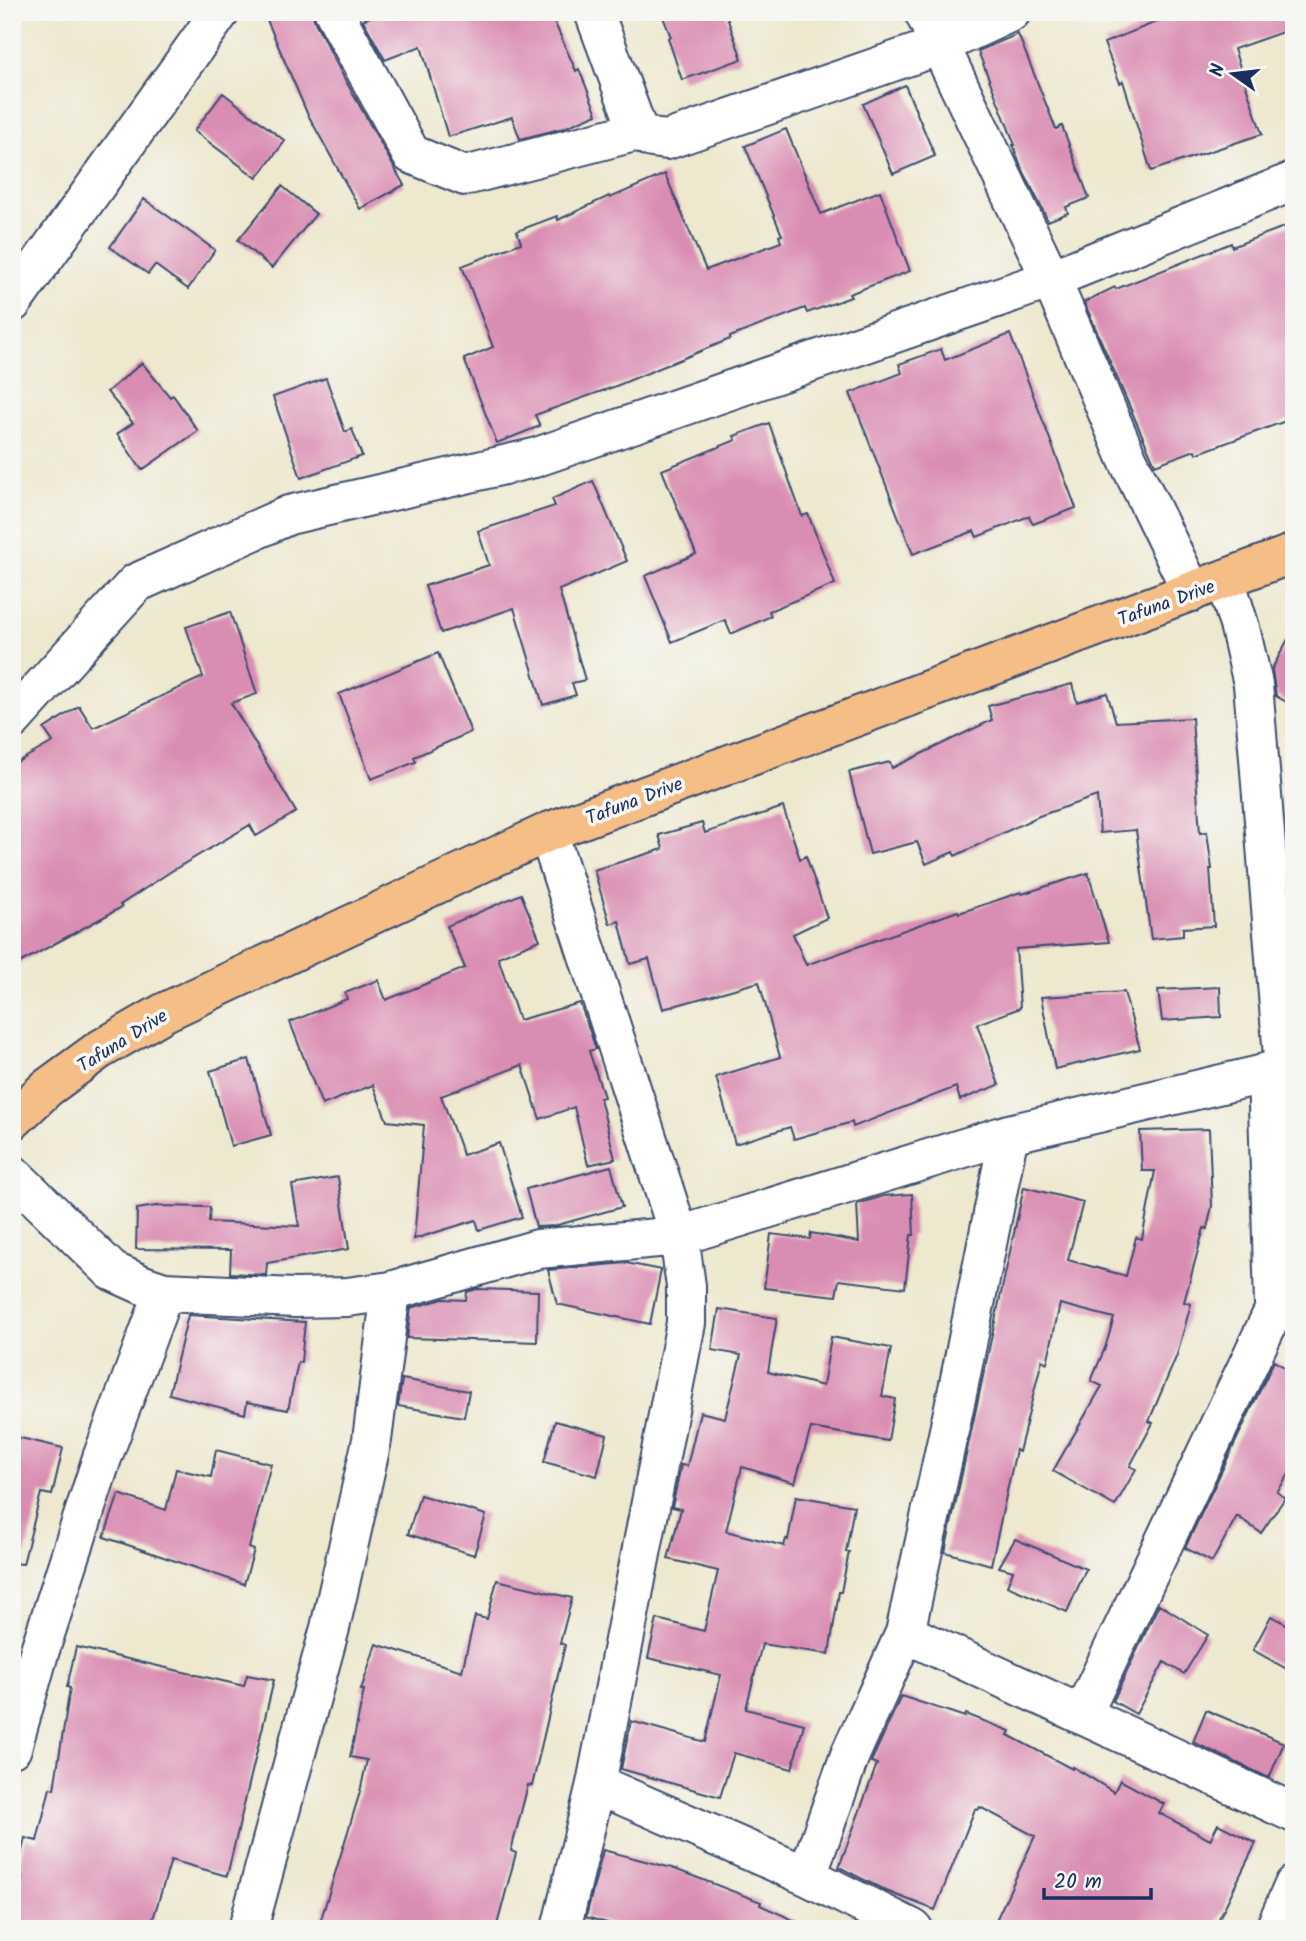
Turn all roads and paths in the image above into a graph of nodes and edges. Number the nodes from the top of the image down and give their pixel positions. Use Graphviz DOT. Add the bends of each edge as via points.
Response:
graph roads {
  1 [pos="220,12"];
  2 [pos="334,12"];
  3 [pos="594,12"];
  4 [pos="1011,12"];
  5 [pos="931,29"];
  6 [pos="638,131"];
  7 [pos="1294,181"];
  8 [pos="1051,279"];
  9 [pos="12,303"];
  10 [pos="1294,553"];
  11 [pos="1208,586"];
  12 [pos="12,720"];
  13 [pos="548,832"];
  14 [pos="1282,1069"];
  15 [pos="12,1121"];
  16 [pos="1009,1134"];
  17 [pos="12,1174"];
  18 [pos="679,1236"];
  19 [pos="1294,1268"];
  20 [pos="391,1291"];
  21 [pos="164,1292"];
  22 [pos="1275,1310"];
  23 [pos="905,1633"];
  24 [pos="1083,1715"];
  25 [pos="12,1748"];
  26 [pos="596,1784"];
  27 [pos="1294,1813"];
  28 [pos="807,1876"];
  29 [pos="1294,1885"];
  30 [pos="248,1929"];
  31 [pos="561,1929"];
  32 [pos="913,1929"];
  33 [pos="1275,1929"];
  1 -- 9 [label="street"];
  2 -- 6 [label="street" via="411,154 465,176"];
  3 -- 6 [label="street"];
  4 -- 5 [label="street"];
  5 -- 6 [label="street" via="667,140"];
  5 -- 8 [label="street"];
  7 -- 8 [label="street"];
  8 -- 11 [label="street" via="1127,458"];
  8 -- 12 [label="street" via="534,458 289,515 136,583"];
  10 -- 11 [label="main road, Tafuna Drive"];
  11 -- 13 [label="main road, Tafuna Drive"];
  11 -- 14 [label="street" via="1241,628 1253,684"];
  13 -- 15 [label="main road, Tafuna Drive" via="165,1012 99,1050"];
  13 -- 18 [label="street"];
  14 -- 16 [label="street"];
  14 -- 22 [label="street"];
  16 -- 18 [label="street"];
  16 -- 23 [label="street"];
  17 -- 21 [label="street" via="112,1271"];
  18 -- 20 [label="street" via="538,1249"];
  18 -- 26 [label="street" via="686,1323"];
  19 -- 22 [label="street"];
  20 -- 21 [label="street" via="295,1298"];
  20 -- 30 [label="street" via="372,1440 333,1615"];
  21 -- 25 [label="street" via="102,1458"];
  22 -- 24 [label="street"];
  23 -- 24 [label="street"];
  23 -- 28 [label="street" via="850,1755"];
  24 -- 27 [label="street"];
  26 -- 28 [label="street"];
  26 -- 31 [label="street"];
  28 -- 32 [label="street"];
  29 -- 33 [label="street"];
}
